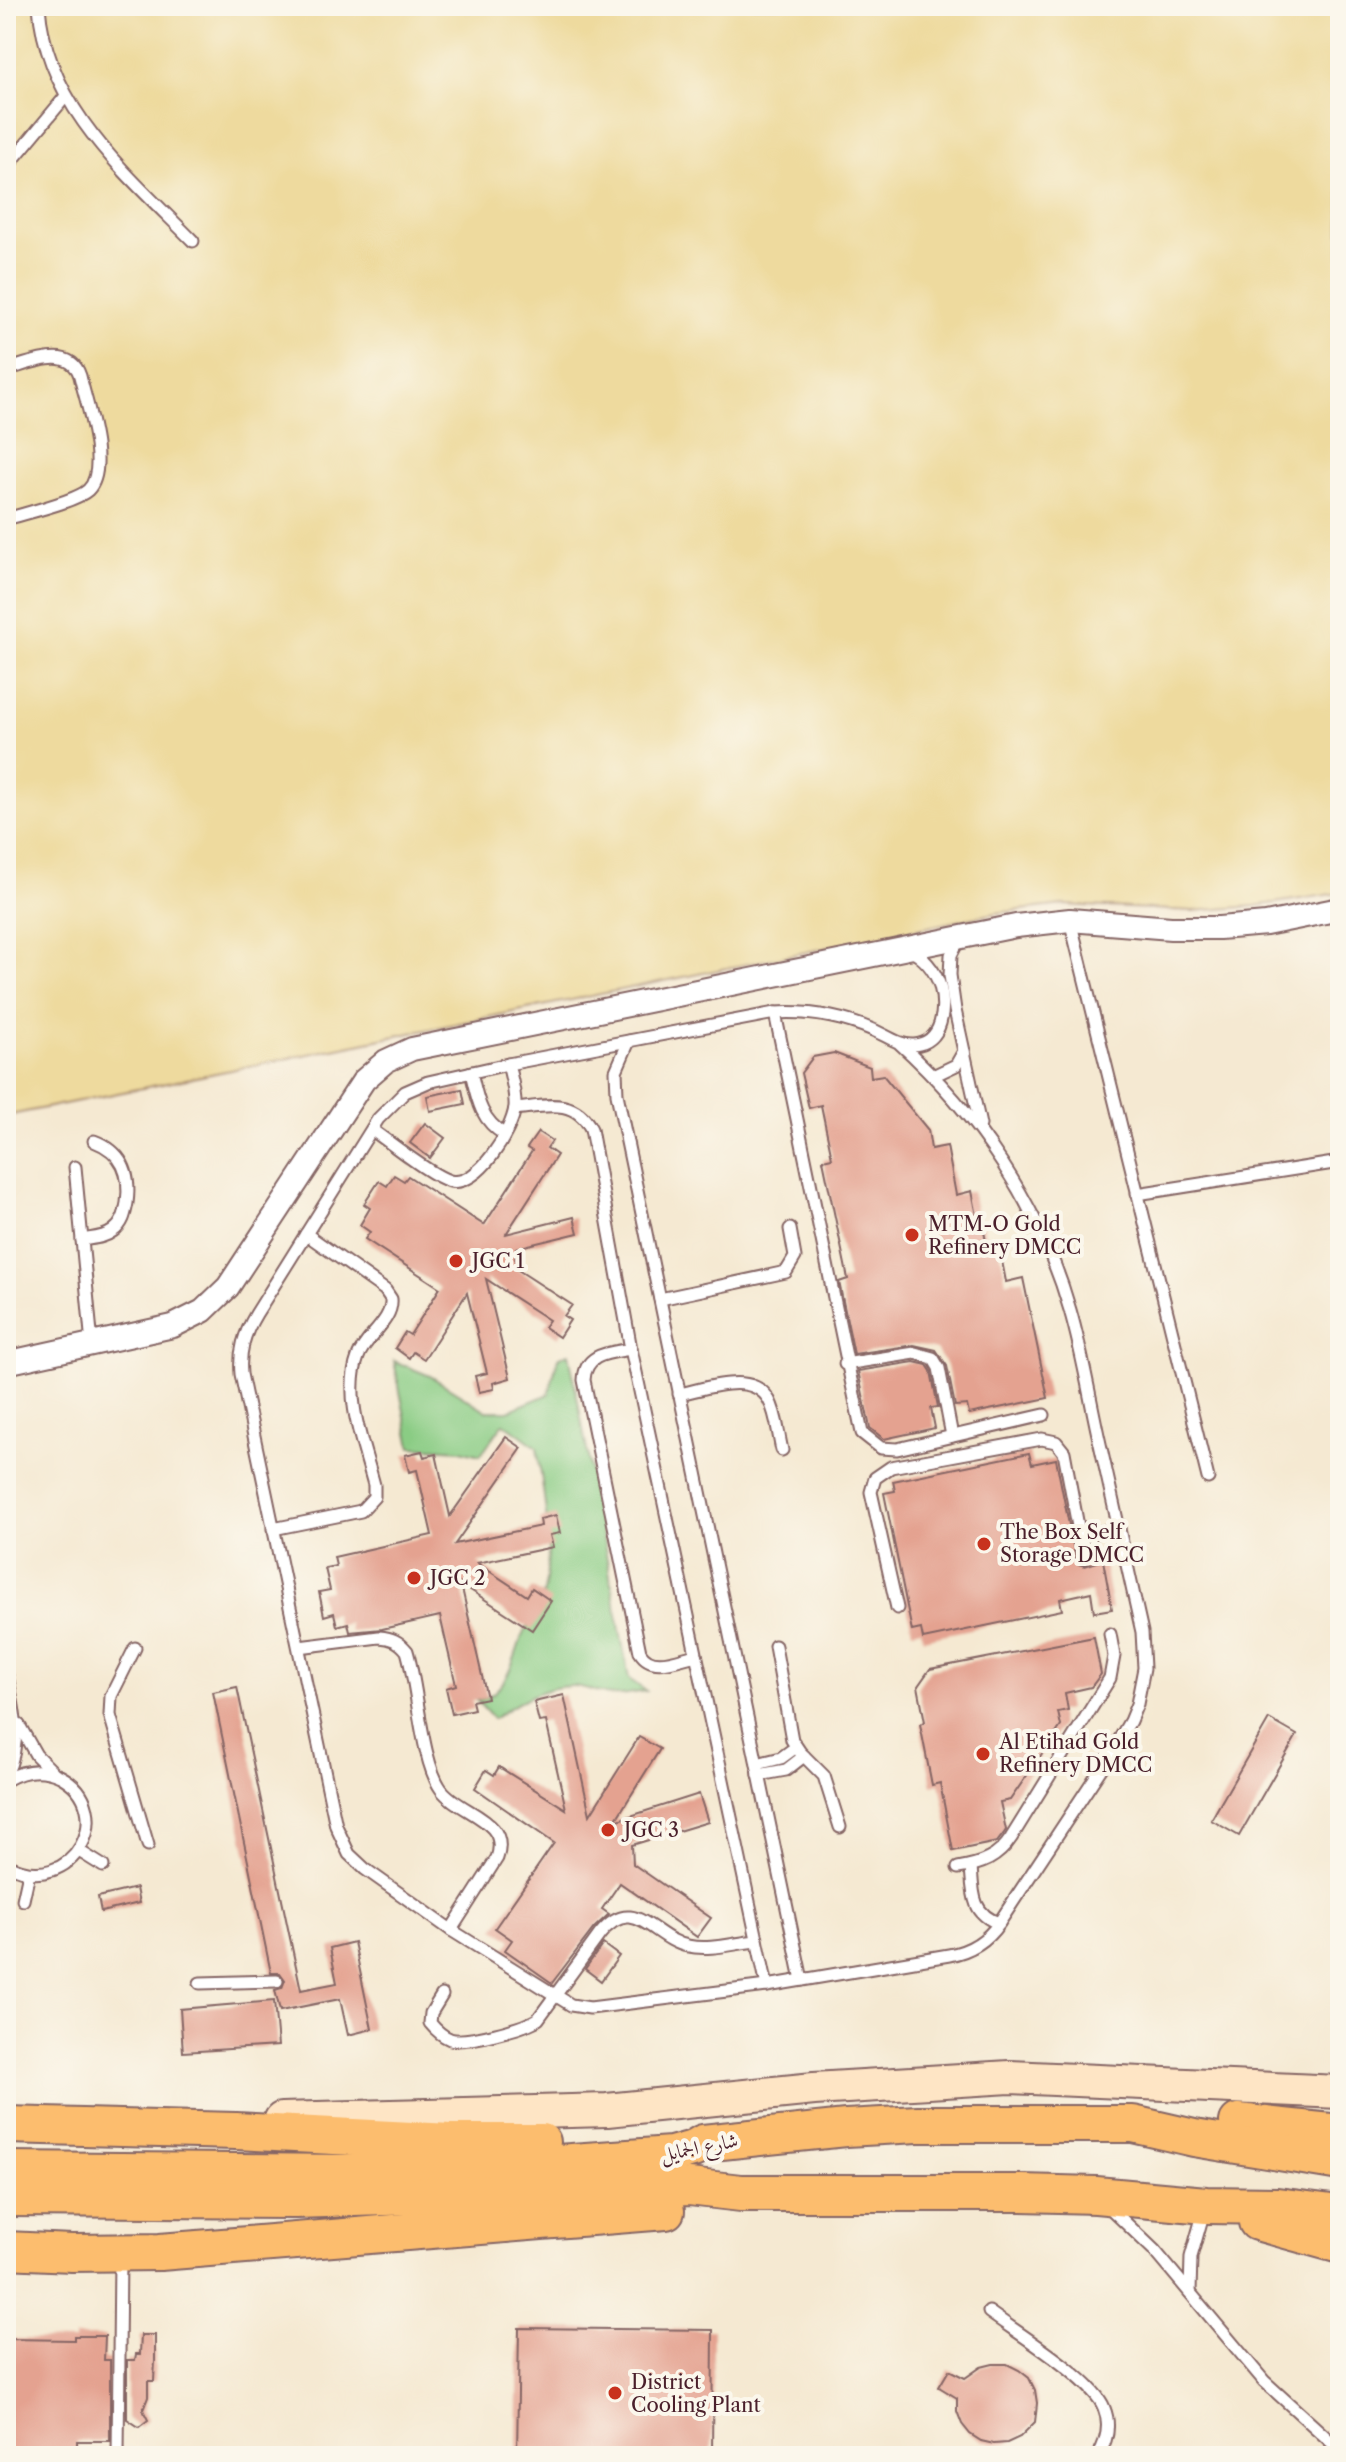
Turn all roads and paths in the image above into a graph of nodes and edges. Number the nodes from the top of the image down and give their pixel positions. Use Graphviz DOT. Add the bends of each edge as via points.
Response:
graph roads {
  1 [pos="39,6"];
  2 [pos="66,96"];
  3 [pos="6,168"];
  4 [pos="193,241"];
  5 [pos="6,370"];
  6 [pos="6,519"];
  7 [pos="1340,909"];
  8 [pos="1070,920"];
  9 [pos="961,937"];
  10 [pos="907,948"];
  11 [pos="948,998"];
  12 [pos="775,1013"];
  13 [pos="629,1041"];
  14 [pos="898,1042"];
  15 [pos="964,1051"];
  16 [pos="508,1064"];
  17 [pos="471,1072"];
  18 [pos="935,1075"];
  19 [pos="515,1109"];
  20 [pos="372,1130"];
  21 [pos="504,1134"];
  22 [pos="982,1134"];
  23 [pos="94,1141"];
  24 [pos="1340,1162"];
  25 [pos="75,1167"];
  26 [pos="1137,1194"];
  27 [pos="790,1229"];
  28 [pos="306,1234"];
  29 [pos="82,1240"];
  30 [pos="660,1299"];
  31 [pos="92,1344"];
  32 [pos="631,1349"];
  33 [pos="6,1363"];
  34 [pos="845,1364"];
  35 [pos="679,1394"];
  36 [pos="1044,1415"];
  37 [pos="952,1436"];
  38 [pos="782,1450"];
  39 [pos="1208,1478"];
  40 [pos="1119,1528"];
  41 [pos="273,1529"];
  42 [pos="1080,1536"];
  43 [pos="1084,1558"];
  44 [pos="897,1608"];
  45 [pos="1110,1634"];
  46 [pos="775,1646"];
  47 [pos="299,1647"];
  48 [pos="135,1648"];
  49 [pos="696,1655"];
  50 [pos="6,1672"];
  51 [pos="17,1721"];
  52 [pos="800,1752"];
  53 [pos="758,1769"];
  54 [pos="55,1773"];
  55 [pos="6,1778"];
  56 [pos="840,1827"];
  57 [pos="148,1845"];
  58 [pos="79,1851"];
  59 [pos="6,1864"];
  60 [pos="103,1866"];
  61 [pos="971,1866"];
  62 [pos="958,1868"];
  63 [pos="29,1873"];
  64 [pos="23,1900"];
  65 [pos="999,1923"];
  66 [pos="451,1930"];
  67 [pos="757,1941"];
  68 [pos="802,1980"];
  69 [pos="277,1981"];
  70 [pos="200,1983"];
  71 [pos="767,1986"];
  72 [pos="442,1995"];
  73 [pos="555,1997"];
  74 [pos="1340,2092"];
  75 [pos="1133,2124"];
  76 [pos="6,2125"];
  77 [pos="236,2131"];
  78 [pos="1340,2133"];
  79 [pos="703,2143"];
  80 [pos="1340,2162"];
  81 [pos="6,2170"];
  82 [pos="741,2193"];
  83 [pos="1096,2195"];
  84 [pos="6,2198"];
  85 [pos="1206,2205"];
  86 [pos="1340,2214"];
  87 [pos="1340,2245"];
  88 [pos="6,2250"];
  89 [pos="120,2253"];
  90 [pos="1190,2292"];
  91 [pos="989,2312"];
  92 [pos="1340,2450"];
  93 [pos="118,2456"];
  94 [pos="1098,2456"];
  1 -- 2 [label="lane" via="47,50"];
  2 -- 3 [label="lane"];
  2 -- 4 [label="lane" via="95,139"];
  5 -- 6 [label="lane" via="60,357 73,363 99,466 94,483 81,495"];
  7 -- 8 [label="street" via="1219,928"];
  8 -- 9 [label="street"];
  8 -- 26 [label="lane"];
  9 -- 10 [label="street"];
  9 -- 11 [label="lane" via="951,955"];
  10 -- 11 [label="lane" via="928,963"];
  10 -- 31 [label="street" via="398,1054 364,1080 216,1300 173,1326"];
  11 -- 14 [label="lane" via="935,1034 914,1045"];
  11 -- 15 [label="lane"];
  12 -- 13 [label="lane"];
  12 -- 14 [label="lane" via="847,1021"];
  12 -- 34 [label="lane"];
  13 -- 16 [label="lane"];
  13 -- 30 [label="lane" via="616,1071 617,1094"];
  14 -- 18 [label="lane"];
  15 -- 18 [label="lane" via="956,1065"];
  15 -- 22 [label="lane"];
  16 -- 17 [label="lane"];
  16 -- 19 [label="lane"];
  17 -- 20 [label="lane" via="405,1092"];
  17 -- 21 [label="lane" via="483,1115"];
  18 -- 22 [label="lane"];
  19 -- 21 [label="lane"];
  19 -- 32 [label="lane" via="566,1106 577,1110 591,1129"];
  20 -- 21 [label="lane" via="442,1178 461,1182 478,1173"];
  20 -- 28 [label="lane"];
  22 -- 40 [label="lane" via="1025,1201 1058,1273"];
  23 -- 29 [label="lane" via="120,1158 129,1187 125,1215 115,1230"];
  24 -- 26 [label="lane"];
  25 -- 29 [label="lane"];
  26 -- 39 [label="lane"];
  27 -- 30 [label="lane" via="795,1257 786,1272"];
  28 -- 41 [label="lane" via="249,1325 241,1349 241,1374"];
  28 -- 41 [label="lane" via="391,1299 391,1310 360,1352 354,1379 355,1409 374,1497 361,1511"];
  29 -- 31 [label="lane"];
  30 -- 35 [label="lane"];
  31 -- 33 [label="street"];
  32 -- 49 [label="lane"];
  32 -- 49 [label="lane" via="591,1359 584,1380 640,1652 656,1664"];
  34 -- 37 [label="lane" via="858,1425 873,1444 897,1449"];
  34 -- 37 [label="lane" via="915,1353 933,1358"];
  35 -- 38 [label="lane" via="741,1383 758,1388 770,1402"];
  35 -- 53 [label="lane"];
  36 -- 37 [label="lane"];
  40 -- 42 [label="lane"];
  40 -- 65 [label="lane" via="1144,1650 1137,1704 1112,1752"];
  41 -- 47 [label="lane"];
  42 -- 43 [label="lane"];
  42 -- 44 [label="lane" via="1064,1452 1049,1439 885,1469 871,1492"];
  45 -- 61 [label="lane" via="1113,1667 1105,1688 1004,1849"];
  46 -- 52 [label="lane" via="792,1740"];
  47 -- 66 [label="lane" via="343,1845 365,1869"];
  47 -- 66 [label="lane" via="379,1637 400,1643 407,1651 437,1783 451,1800 495,1828 500,1838 497,1858"];
  48 -- 57 [label="lane" via="111,1696 110,1715"];
  49 -- 67 [label="lane"];
  50 -- 51 [label="lane"];
  51 -- 54 [label="lane" via="28,1744"];
  51 -- 55 [label="lane" via="16,1749"];
  52 -- 53 [label="lane" via="786,1770"];
  52 -- 56 [label="lane" via="824,1776"];
  53 -- 68 [label="lane"];
  54 -- 55 [label="lane" via="30,1770"];
  54 -- 58 [label="lane" via="76,1789 87,1812"];
  58 -- 60 [label="lane"];
  58 -- 63 [label="lane" via="62,1867"];
  59 -- 63 [label="lane"];
  61 -- 62 [label="lane"];
  61 -- 65 [label="lane" via="976,1906"];
  63 -- 64 [label="lane"];
  65 -- 68 [label="lane" via="983,1942 961,1953"];
  66 -- 73 [label="lane"];
  67 -- 71 [label="lane"];
  67 -- 73 [label="lane" via="692,1947 642,1920 619,1919 605,1927"];
  68 -- 71 [label="lane"];
  69 -- 70 [label="lane"];
  71 -- 73 [label="lane" via="590,2008"];
  72 -- 73 [label="lane" via="430,2023 446,2037 461,2040 532,2023"];
  74 -- 77 [label="main road" via="983,2077 594,2111 290,2118"];
  75 -- 78 [label="main road" via="1226,2121"];
  75 -- 79 [label="main road, شارع الجمايل" via="918,2124"];
  75 -- 80 [label="main road, شارع الجمايل"];
  76 -- 77 [label="main road"];
  77 -- 79 [label="main road" via="451,2142 666,2137"];
  79 -- 81 [label="main road, شارع الجمايل" via="671,2155 415,2171"];
  82 -- 83 [label="main road, شارع الجمايل"];
  82 -- 84 [label="main road, شارع الجمايل" via="689,2187 309,2200"];
  82 -- 89 [label="main road" via="690,2209"];
  83 -- 85 [label="main road, شارع الجمايل"];
  83 -- 90 [label="lane"];
  85 -- 86 [label="main road, شارع الجمايل"];
  85 -- 87 [label="main road"];
  85 -- 90 [label="lane" via="1195,2239"];
  88 -- 89 [label="main road"];
  89 -- 93 [label="lane"];
  90 -- 92 [label="lane" via="1264,2381"];
  91 -- 94 [label="lane" via="1098,2395 1108,2419"];
}
